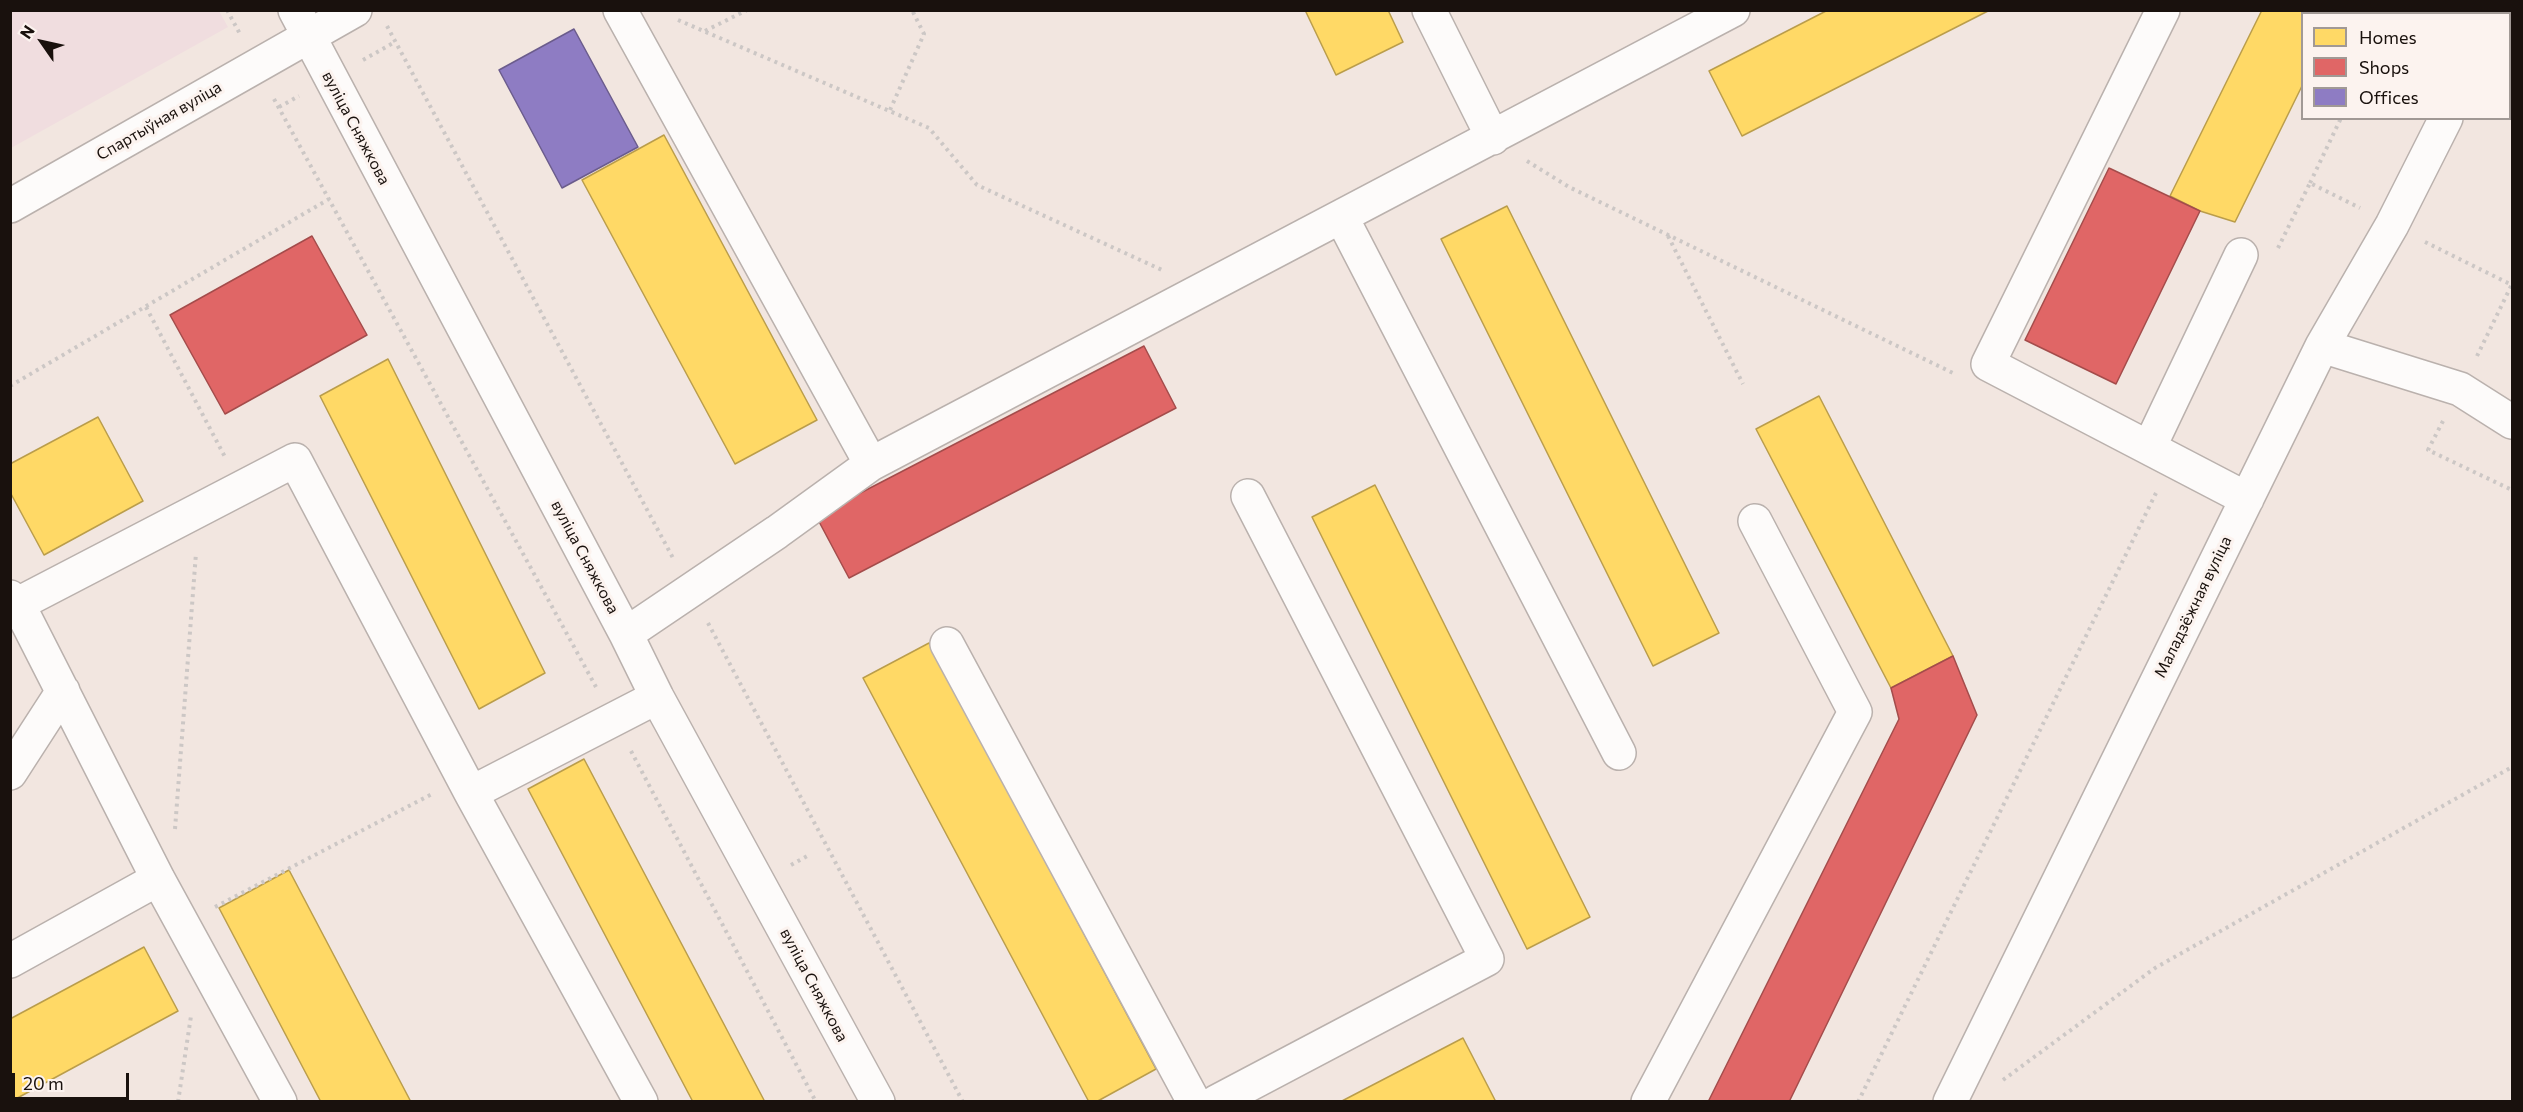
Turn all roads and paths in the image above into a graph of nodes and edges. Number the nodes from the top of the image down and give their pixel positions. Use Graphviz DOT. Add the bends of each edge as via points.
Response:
graph roads {
  1 [pos="355,10"];
  2 [pos="620,10"];
  3 [pos="747,10"];
  4 [pos="912,10"];
  5 [pos="1429,10"];
  6 [pos="1733,10"];
  7 [pos="2163,10"];
  8 [pos="678,20"];
  9 [pos="301,23"];
  10 [pos="705,31"];
  11 [pos="256,65"];
  12 [pos="890,111"];
  13 [pos="2340,120"];
  14 [pos="2445,120"];
  15 [pos="1493,138"];
  16 [pos="2310,183"];
  17 [pos="329,199"];
  18 [pos="10,206"];
  19 [pos="1342,218"];
  20 [pos="2392,225"];
  21 [pos="1668,235"];
  22 [pos="2241,255"];
  23 [pos="2273,258"];
  24 [pos="2512,285"];
  25 [pos="1205,289"];
  26 [pos="146,307"];
  27 [pos="2322,346"];
  28 [pos="1988,364"];
  29 [pos="1743,384"];
  30 [pos="10,386"];
  31 [pos="2512,422"];
  32 [pos="2428,450"];
  33 [pos="2161,454"];
  34 [pos="871,464"];
  35 [pos="242,488"];
  36 [pos="2512,489"];
  37 [pos="1248,496"];
  38 [pos="2247,499"];
  39 [pos="200,510"];
  40 [pos="1755,521"];
  41 [pos="14,601"];
  42 [pos="626,634"];
  43 [pos="947,644"];
  44 [pos="63,691"];
  45 [pos="657,698"];
  46 [pos="615,720"];
  47 [pos="1619,753"];
  48 [pos="2512,767"];
  49 [pos="10,773"];
  50 [pos="467,785"];
  51 [pos="175,830"];
  52 [pos="158,879"];
  53 [pos="182,924"];
  54 [pos="10,961"];
  55 [pos="192,1010"];
  56 [pos="2002,1081"];
  57 [pos="178,1101"];
  58 [pos="280,1101"];
  59 [pos="641,1101"];
  60 [pos="816,1101"];
  61 [pos="878,1101"];
  62 [pos="1194,1101"];
  63 [pos="1216,1101"];
  64 [pos="1648,1101"];
  65 [pos="1858,1101"];
  66 [pos="1950,1101"];
  1 -- 9 [label="street, Спартыўная вуліца"];
  2 -- 34 [label="street"];
  3 -- 10 [label="path"];
  4 -- 12 [label="path" via="924,34"];
  5 -- 15 [label="street"];
  6 -- 15 [label="street"];
  7 -- 28 [label="street"];
  8 -- 10 [label="path"];
  9 -- 11 [label="street, Спартыўная вуліца"];
  9 -- 42 [label="street, вуліца Сняжкова"];
  10 -- 12 [label="path"];
  11 -- 17 [label="path"];
  11 -- 18 [label="street, Спартыўная вуліца"];
  12 -- 25 [label="path" via="929,128 977,185"];
  13 -- 16 [label="path"];
  14 -- 20 [label="street, Маладзёжная вуліца"];
  15 -- 19 [label="street"];
  15 -- 21 [label="path" via="1569,187"];
  16 -- 20 [label="path"];
  16 -- 23 [label="path"];
  17 -- 26 [label="path"];
  17 -- 46 [label="path"];
  19 -- 25 [label="street"];
  19 -- 47 [label="street"];
  20 -- 24 [label="path"];
  20 -- 27 [label="street, Маладзёжная вуліца"];
  21 -- 28 [label="path" via="1962,377"];
  21 -- 29 [label="path"];
  22 -- 33 [label="street"];
  25 -- 34 [label="street"];
  26 -- 30 [label="path"];
  26 -- 35 [label="path"];
  27 -- 31 [label="street" via="2460,389"];
  27 -- 38 [label="street, Маладзёжная вуліца"];
  28 -- 33 [label="street"];
  32 -- 36 [label="path"];
  33 -- 38 [label="street"];
  33 -- 65 [label="path"];
  34 -- 42 [label="street"];
  35 -- 39 [label="street"];
  35 -- 50 [label="street" via="295,460"];
  37 -- 63 [label="street" via="1487,959"];
  38 -- 66 [label="street, Маладзёжная вуліца"];
  39 -- 41 [label="street"];
  39 -- 51 [label="path"];
  40 -- 64 [label="street" via="1855,712"];
  41 -- 44 [label="street"];
  42 -- 45 [label="street, вуліца Сняжкова"];
  43 -- 62 [label="street"];
  44 -- 49 [label="street"];
  44 -- 52 [label="street"];
  45 -- 46 [label="street"];
  45 -- 61 [label="street, вуліца Сняжкова"];
  46 -- 50 [label="street"];
  46 -- 60 [label="path"];
  48 -- 56 [label="path" via="2155,968"];
  50 -- 53 [label="path"];
  50 -- 59 [label="street"];
  52 -- 53 [label="street"];
  52 -- 54 [label="street"];
  53 -- 58 [label="street"];
  55 -- 57 [label="path"];
}
